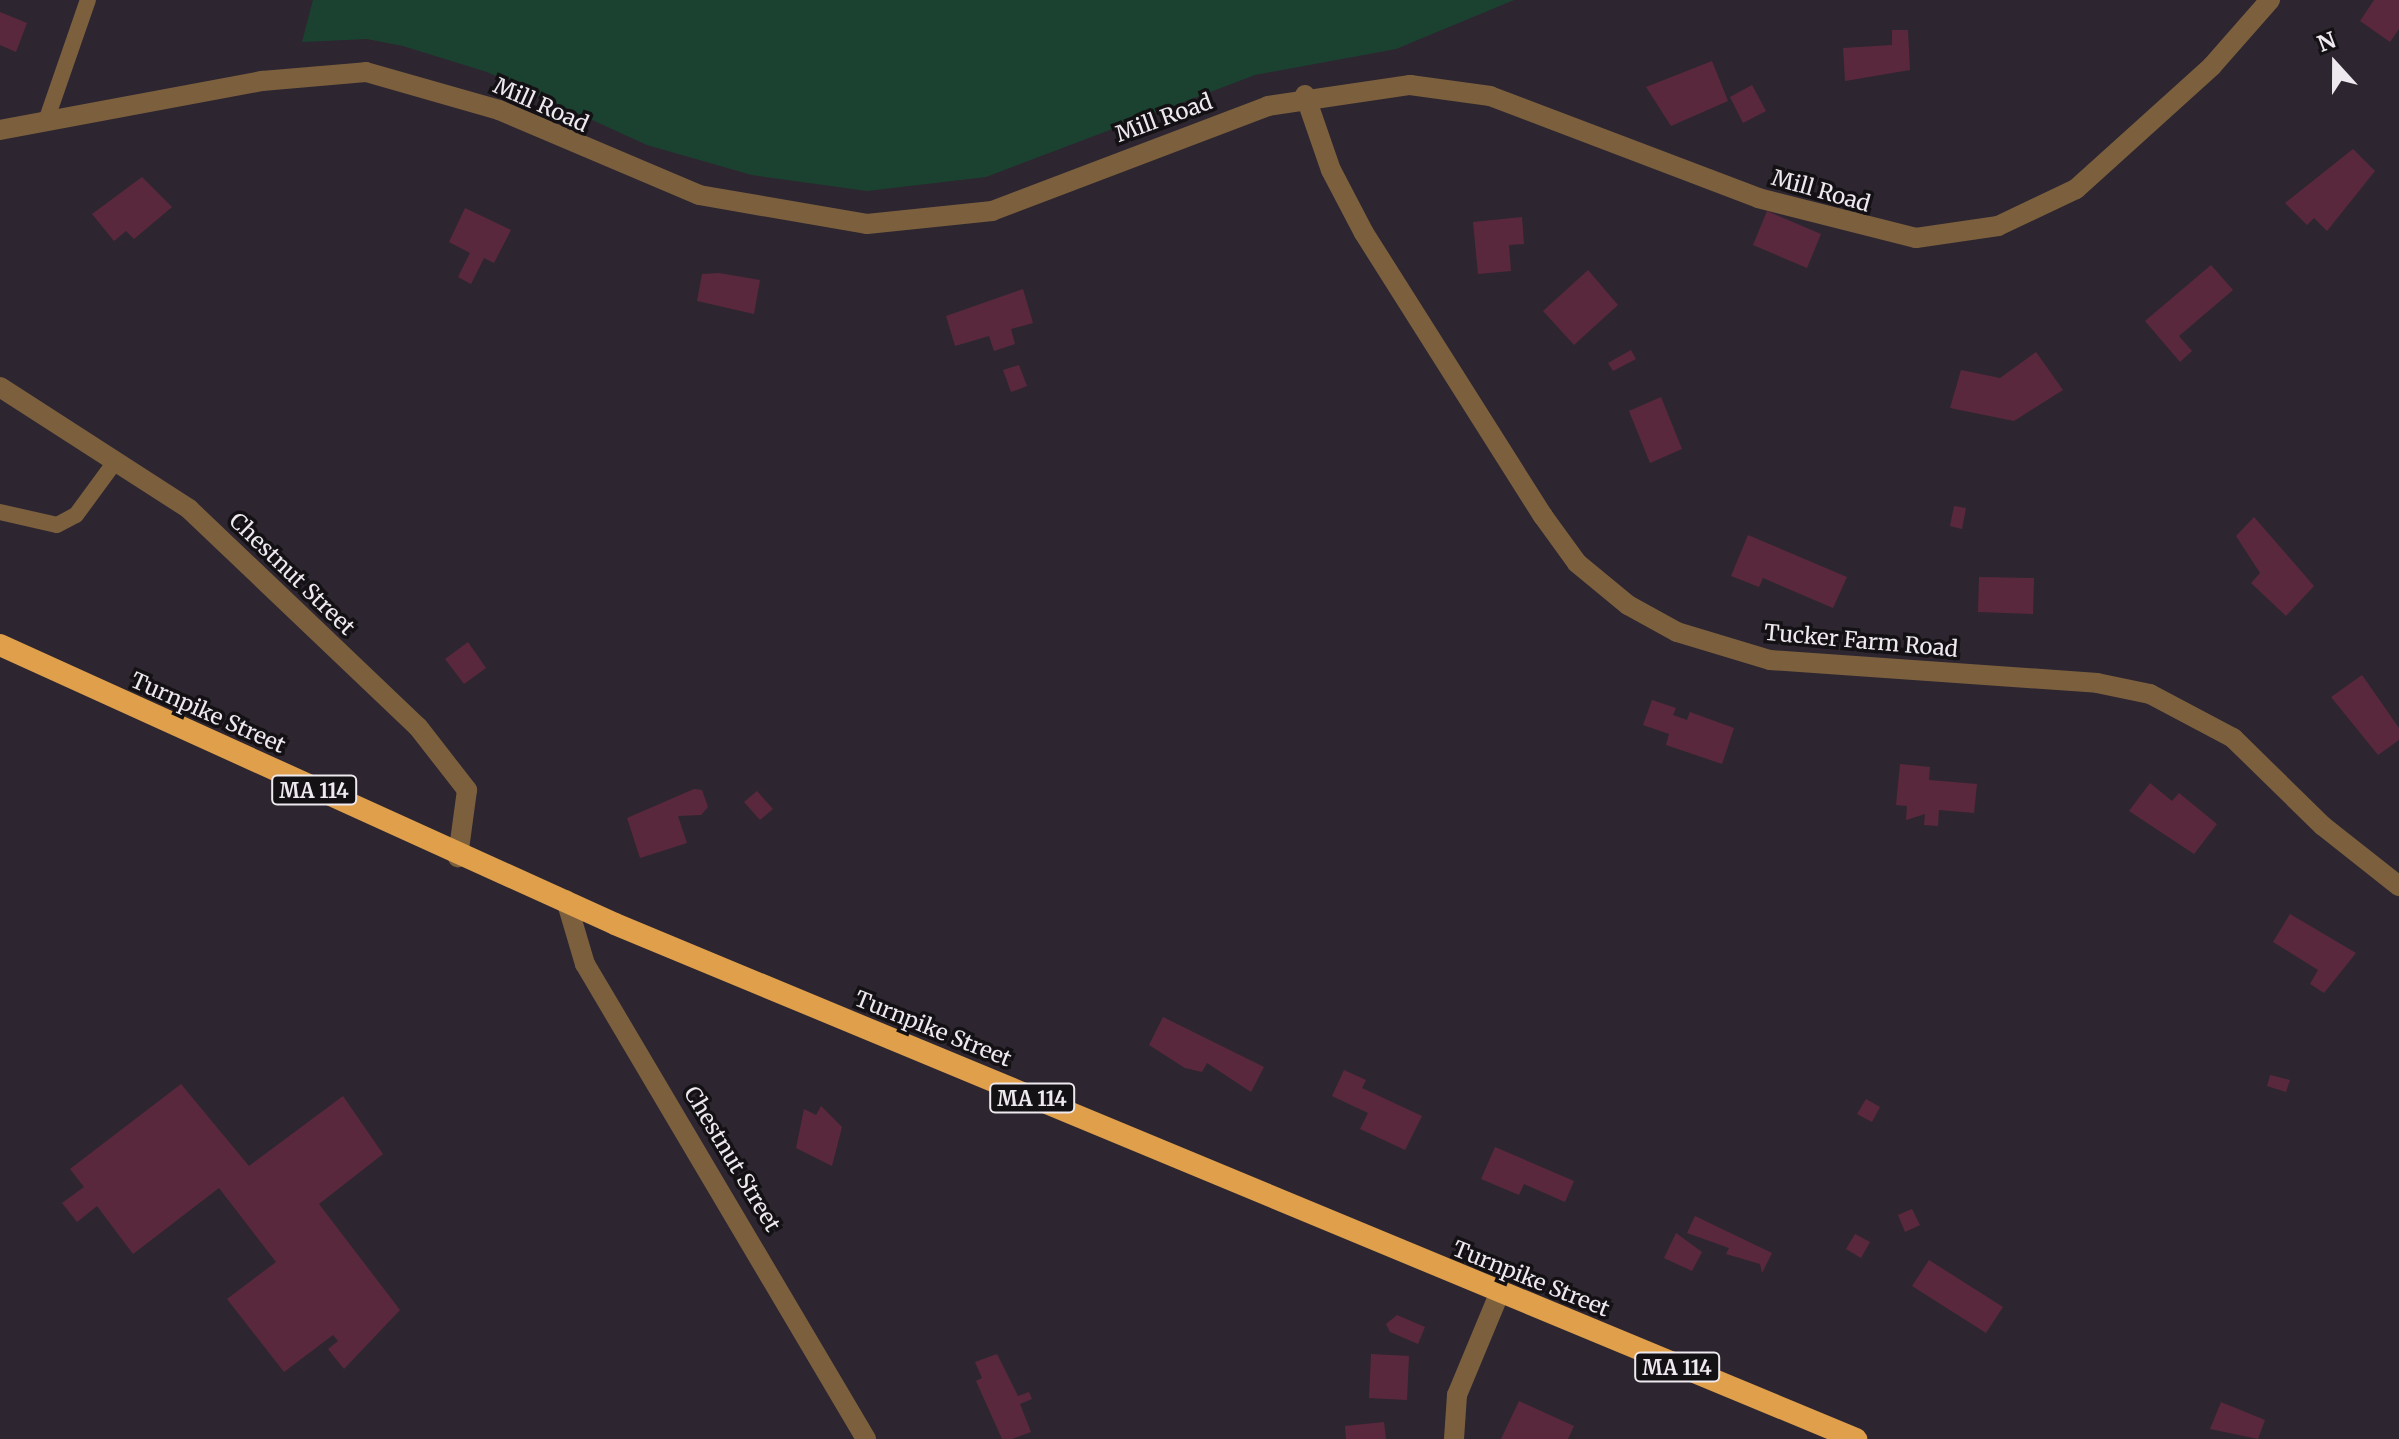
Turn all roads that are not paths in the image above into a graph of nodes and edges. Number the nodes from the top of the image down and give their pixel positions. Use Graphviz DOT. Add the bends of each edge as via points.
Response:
graph roads {
  1 [pos="88,0"];
  2 [pos="2270,0"];
  3 [pos="1305,95"];
  4 [pos="46,121"];
  5 [pos="0,130"];
  6 [pos="0,387"];
  7 [pos="115,462"];
  8 [pos="0,512"];
  9 [pos="0,645"];
  10 [pos="458,857"];
  11 [pos="2399,886"];
  12 [pos="566,900"];
  13 [pos="1499,1294"];
  14 [pos="866,1439"];
  15 [pos="1454,1439"];
  16 [pos="1856,1439"];
  1 -- 4 [label="lane"];
  2 -- 3 [label="street, Mill Road" via="2212,66 2076,189 1998,226 1928,236 1854,227 1758,198 1490,96 1410,85"];
  3 -- 4 [label="street, Mill Road" via="992,211 867,224 699,195 499,110 366,72 262,81"];
  3 -- 11 [label="street, Tucker Farm Road" via="1331,170 1364,233 1543,516 1577,563 1628,605 1677,632 1770,660 2097,683 2150,694 2233,738 2323,826"];
  4 -- 5 [label="street, Mill Road"];
  6 -- 7 [label="street, Chestnut Street"];
  7 -- 8 [label="lane" via="76,515 57,525"];
  7 -- 10 [label="street, Chestnut Street" via="189,509 448,759 467,790"];
  9 -- 10 [label="highway, Turnpike Street / MA 114"];
  10 -- 12 [label="highway, Turnpike Street / MA 114"];
  12 -- 13 [label="highway, Turnpike Street / MA 114"];
  12 -- 14 [label="street, Chestnut Street" via="585,964"];
  13 -- 15 [label="street" via="1457,1395"];
  13 -- 16 [label="highway, Turnpike Street / MA 114"];
}
